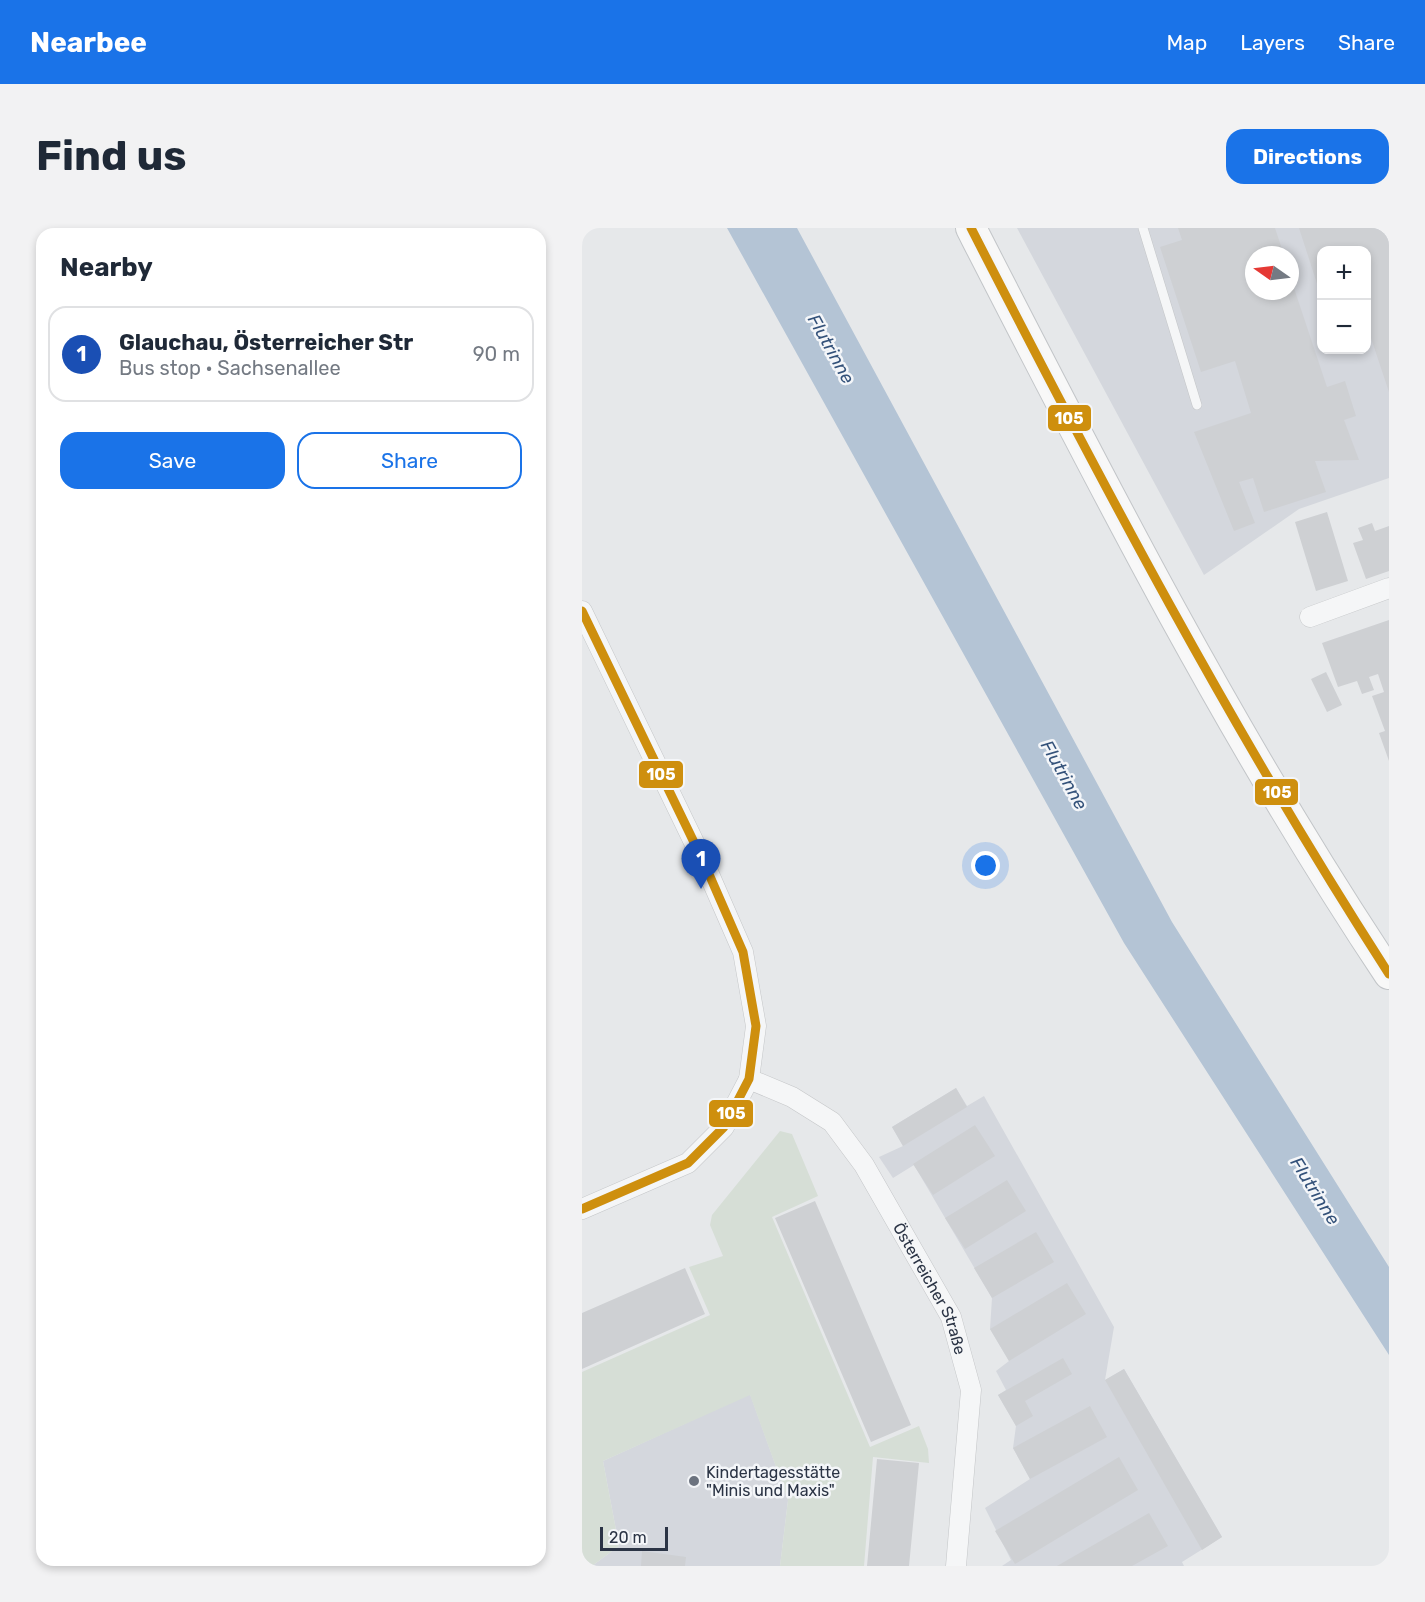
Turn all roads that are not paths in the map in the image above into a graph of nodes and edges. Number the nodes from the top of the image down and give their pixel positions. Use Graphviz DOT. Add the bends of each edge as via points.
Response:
graph roads {
  1 [pos="971,228"];
  2 [pos="1143,228"];
  3 [pos="1197,405"];
  4 [pos="1389,588"];
  5 [pos="582,611"];
  6 [pos="1310,617"];
  7 [pos="1389,974"];
  8 [pos="749,1079"];
  9 [pos="582,1209"];
  10 [pos="956,1566"];
  1 -- 7 [label="main road" via="1163,597 1319,869"];
  2 -- 3 [label="lane"];
  4 -- 6 [label="street"];
  5 -- 8 [label="street" via="743,952 756,1026"];
  8 -- 9 [label="street" via="724,1126 688,1163"];
  8 -- 10 [label="street, Österreicher Straße" via="792,1097 832,1122 864,1165 951,1317 971,1390"];
}
